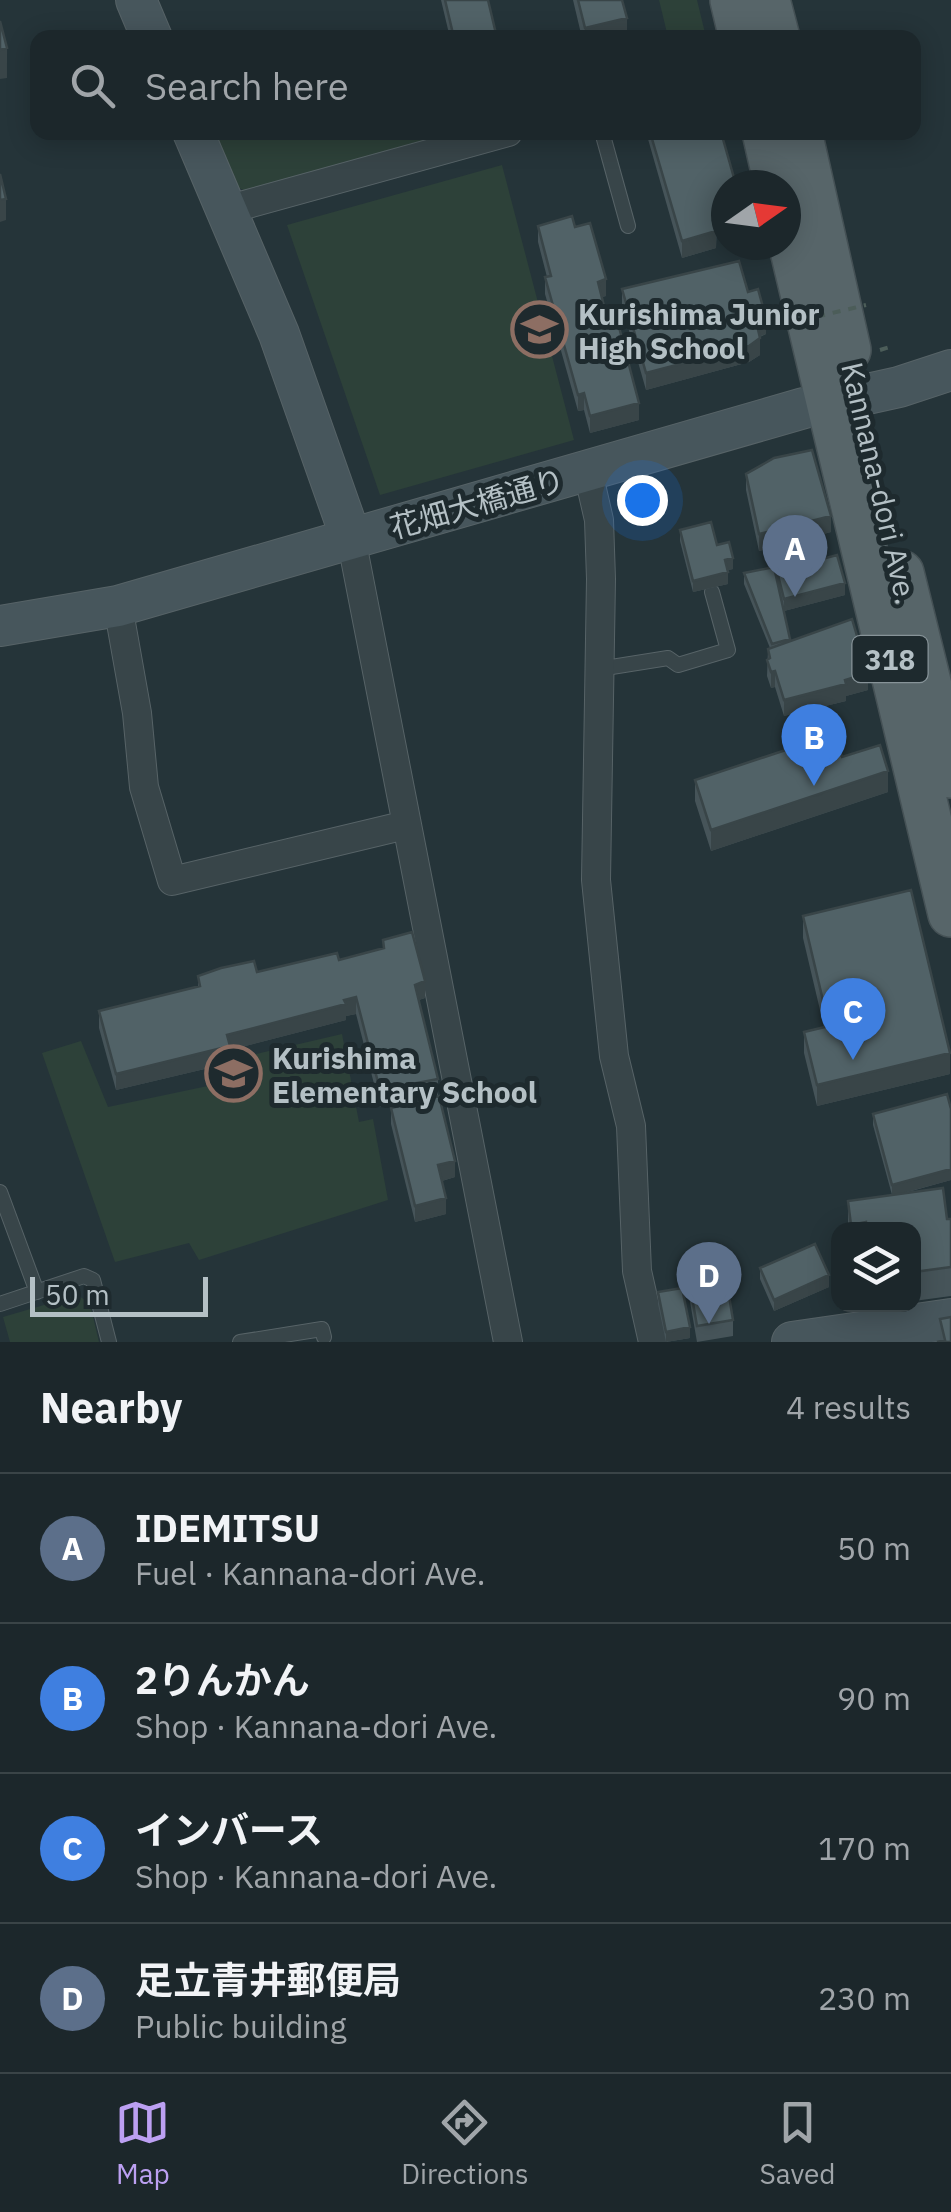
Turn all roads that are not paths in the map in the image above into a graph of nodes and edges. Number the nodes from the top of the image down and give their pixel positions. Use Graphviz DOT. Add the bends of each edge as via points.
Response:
graph roads {
  1 [pos="136,0"];
  2 [pos="734,0"];
  3 [pos="767,0"];
  4 [pos="149,30"];
  5 [pos="740,30"];
  6 [pos="775,30"];
  7 [pos="196,140"];
  8 [pos="479,140"];
  9 [pos="604,140"];
  10 [pos="767,140"];
  11 [pos="800,140"];
  12 [pos="774,170"];
  13 [pos="226,210"];
  14 [pos="628,226"];
  15 [pos="799,260"];
  16 [pos="951,370"];
  17 [pos="844,400"];
  18 [pos="588,472"];
  19 [pos="350,538"];
  20 [pos="712,592"];
  21 [pos="118,606"];
  22 [pos="0,626"];
  23 [pos="598,670"];
  24 [pos="951,775"];
  25 [pos="406,825"];
  26 [pos="951,914"];
  27 [pos="0,1192"];
  28 [pos="37,1292"];
  29 [pos="0,1304"];
  30 [pos="951,1319"];
  31 [pos="324,1337"];
  32 [pos="817,1340"];
  33 [pos="109,1342"];
  34 [pos="240,1342"];
  35 [pos="508,1342"];
  36 [pos="653,1342"];
  1 -- 4 [label="street"];
  2 -- 5 [label="main road"];
  3 -- 6 [label="main road"];
  7 -- 13 [label="street"];
  8 -- 13 [label="street"];
  9 -- 14 [label="lane"];
  10 -- 12 [label="main road"];
  11 -- 17 [label="main road, Kannana-dori Ave. / 318"];
  13 -- 19 [label="street" via="313,423"];
  15 -- 17 [label="main road, Kannana-dori Ave. / 318"];
  16 -- 17 [label="street, 花畑大橋通り"];
  17 -- 18 [label="street, 花畑大橋通り"];
  17 -- 24 [label="main road, Kannana-dori Ave. / 318"];
  17 -- 26 [label="main road, Kannana-dori Ave. / 318"];
  18 -- 19 [label="street, 花畑大橋通り"];
  18 -- 23 [label="street" via="600,540"];
  19 -- 21 [label="street, 花畑大橋通り"];
  19 -- 25 [label="street"];
  20 -- 23 [label="lane" via="728,650 678,665 668,658"];
  21 -- 22 [label="street, 花畑大橋通り"];
  21 -- 25 [label="street" via="144,787 172,881"];
  23 -- 36 [label="street" via="596,880 614,1056 633,1145 637,1271"];
  25 -- 35 [label="street"];
  27 -- 28 [label="lane"];
  28 -- 29 [label="lane"];
  28 -- 33 [label="lane" via="84,1276 93,1280"];
  30 -- 32 [label="street"];
  31 -- 34 [label="lane" via="322,1329"];
}
